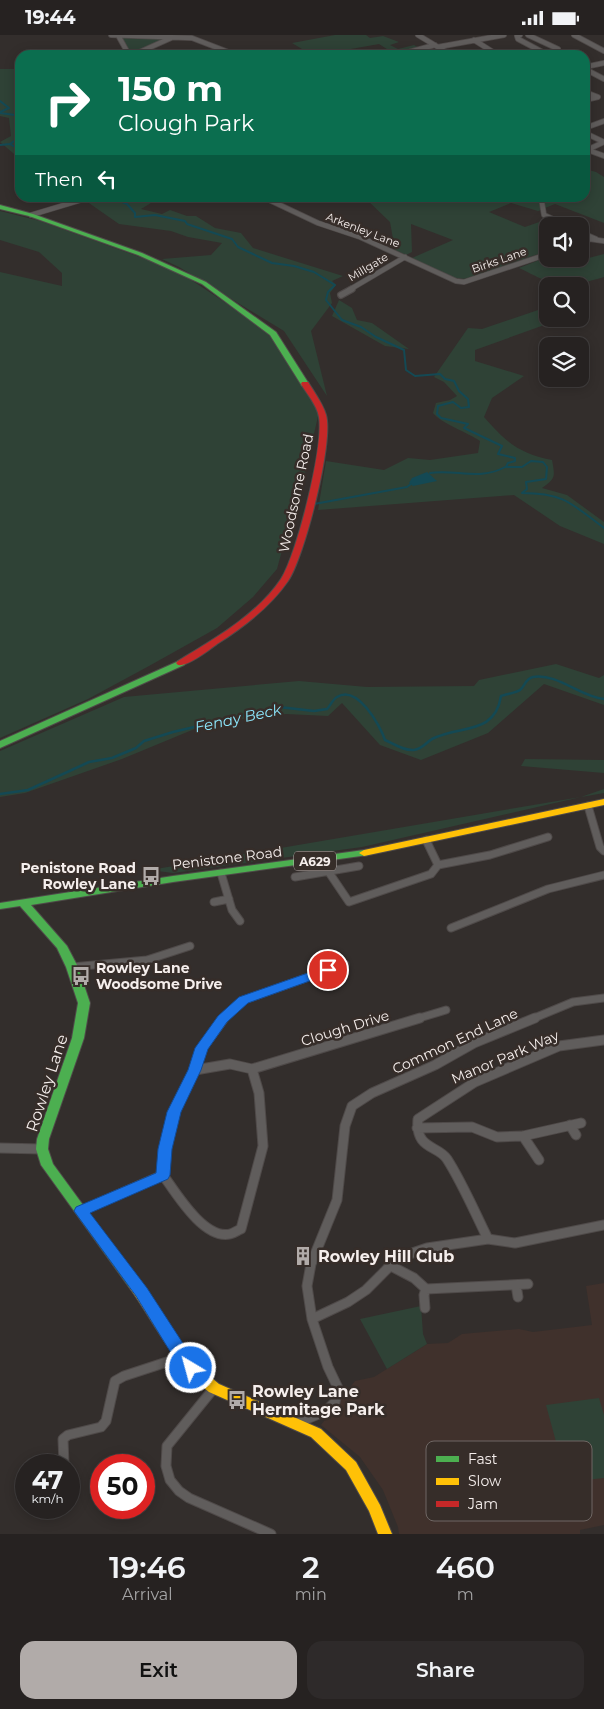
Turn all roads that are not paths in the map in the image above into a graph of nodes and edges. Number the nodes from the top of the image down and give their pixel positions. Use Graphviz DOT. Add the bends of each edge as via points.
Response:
graph roads {
  1 [pos="111,35"];
  2 [pos="418,35"];
  3 [pos="504,35"];
  4 [pos="520,35"];
  5 [pos="528,35"];
  6 [pos="574,35"];
  7 [pos="119,37"];
  8 [pos="173,37"];
  9 [pos="474,40"];
  10 [pos="437,46"];
  11 [pos="558,49"];
  12 [pos="128,50"];
  13 [pos="143,50"];
  14 [pos="224,50"];
  15 [pos="420,50"];
  16 [pos="443,50"];
  17 [pos="490,50"];
  18 [pos="539,50"];
  19 [pos="604,51"];
  20 [pos="604,63"];
  21 [pos="590,67"];
  22 [pos="590,71"];
  23 [pos="602,77"];
  24 [pos="593,78"];
  25 [pos="590,94"];
  26 [pos="590,99"];
  27 [pos="604,121"];
  28 [pos="590,126"];
  29 [pos="590,135"];
  30 [pos="604,142"];
  31 [pos="590,147"];
  32 [pos="590,151"];
  33 [pos="604,156"];
  34 [pos="71,202"];
  35 [pos="273,202"];
  36 [pos="542,202"];
  37 [pos="0,207"];
  38 [pos="31,215"];
  39 [pos="548,217"];
  40 [pos="589,236"];
  41 [pos="596,239"];
  42 [pos="589,241"];
  43 [pos="604,241"];
  44 [pos="405,257"];
  45 [pos="539,257"];
  46 [pos="456,281"];
  47 [pos="341,295"];
  48 [pos="0,745"];
  49 [pos="604,803"];
  50 [pos="588,806"];
  51 [pos="548,837"];
  52 [pos="426,840"];
  53 [pos="604,851"];
  54 [pos="438,865"];
  55 [pos="359,866"];
  56 [pos="328,871"];
  57 [pos="221,873"];
  58 [pos="604,875"];
  59 [pos="295,877"];
  60 [pos="229,899"];
  61 [pos="214,901"];
  62 [pos="23,903"];
  63 [pos="0,906"];
  64 [pos="240,921"];
  65 [pos="451,928"];
  66 [pos="190,946"];
  67 [pos="345,964"];
  68 [pos="72,967"];
  69 [pos="604,998"];
  70 [pos="446,1010"];
  71 [pos="604,1040"];
  72 [pos="252,1069"];
  73 [pos="195,1070"];
  74 [pos="580,1123"];
  75 [pos="570,1125"];
  76 [pos="417,1128"];
  77 [pos="576,1135"];
  78 [pos="523,1136"];
  79 [pos="0,1148"];
  80 [pos="42,1149"];
  81 [pos="539,1160"];
  82 [pos="163,1175"];
  83 [pos="81,1211"];
  84 [pos="604,1225"];
  85 [pos="488,1239"];
  86 [pos="389,1265"];
  87 [pos="528,1284"];
  88 [pos="516,1285"];
  89 [pos="426,1289"];
  90 [pos="518,1297"];
  91 [pos="426,1308"];
  92 [pos="312,1319"];
  93 [pos="182,1357"];
  94 [pos="214,1388"];
  95 [pos="297,1423"];
  96 [pos="63,1454"];
  97 [pos="271,1534"];
  98 [pos="385,1534"];
  1 -- 7 [label="street"];
  2 -- 10 [label="street"];
  3 -- 9 [label="street"];
  4 -- 18 [label="street" via="518,39"];
  5 -- 11 [label="street"];
  6 -- 19 [label="street"];
  7 -- 8 [label="street"];
  7 -- 12 [label="street"];
  8 -- 13 [label="street"];
  8 -- 14 [label="street" via="196,39"];
  9 -- 10 [label="street"];
  9 -- 17 [label="street"];
  10 -- 15 [label="street"];
  10 -- 16 [label="street"];
  20 -- 21 [label="street"];
  22 -- 23 [label="street"];
  23 -- 24 [label="street"];
  25 -- 26 [label="street" via="598,97"];
  27 -- 28 [label="street"];
  29 -- 30 [label="street"];
  30 -- 31 [label="street"];
  32 -- 33 [label="street"];
  34 -- 38 [label="street"];
  35 -- 44 [label="street, Arkenley Lane" via="307,219"];
  36 -- 39 [label="street" via="544,215"];
  37 -- 38 [label="main road, Woodsome Road"];
  38 -- 48 [label="main road, Woodsome Road" via="172,267 204,283 273,334 313,396 323,417 324,432 308,515 294,563 285,579 259,609 180,664"];
  40 -- 41 [label="street"];
  41 -- 42 [label="street"];
  41 -- 43 [label="street"];
  44 -- 46 [label="street, Arkenley Lane"];
  44 -- 47 [label="street, Millgate"];
  45 -- 46 [label="street, Birks Lane" via="464,282"];
  49 -- 50 [label="main road, Penistone Road / A629"];
  50 -- 52 [label="main road, Penistone Road / A629"];
  50 -- 53 [label="street"];
  51 -- 54 [label="street" via="490,855"];
  52 -- 54 [label="street"];
  52 -- 57 [label="main road, Penistone Road / A629" via="325,859"];
  54 -- 56 [label="street" via="431,873 418,879 349,901"];
  55 -- 56 [label="street"];
  56 -- 59 [label="street"];
  57 -- 60 [label="street"];
  57 -- 62 [label="main road, Penistone Road / A629"];
  58 -- 65 [label="street" via="548,889"];
  60 -- 61 [label="street"];
  60 -- 64 [label="street"];
  62 -- 63 [label="main road, Penistone Road / A629"];
  62 -- 68 [label="main road, Rowley Lane" via="62,947"];
  66 -- 68 [label="street" via="147,960"];
  67 -- 73 [label="street" via="244,1000 223,1019 202,1048"];
  68 -- 80 [label="main road, Rowley Lane" via="84,1003 78,1038 45,1130"];
  69 -- 92 [label="street, Common End Lane" via="573,1002 474,1043 435,1065 372,1093 349,1111 337,1200 311,1264 307,1286"];
  70 -- 72 [label="street, Clough Drive"];
  71 -- 76 [label="street, Manor Park Way" via="559,1046 475,1082 418,1119"];
  72 -- 73 [label="street" via="238,1063"];
  72 -- 82 [label="street" via="259,1093 263,1146 241,1229 233,1235 217,1234 200,1223"];
  73 -- 82 [label="street" via="174,1112 165,1149"];
  74 -- 75 [label="street"];
  75 -- 77 [label="street"];
  75 -- 78 [label="street"];
  76 -- 78 [label="street" via="472,1127 497,1137"];
  76 -- 85 [label="street" via="426,1146 446,1157"];
  78 -- 81 [label="street"];
  79 -- 80 [label="street"];
  80 -- 83 [label="main road, Rowley Lane" via="51,1173"];
  82 -- 83 [label="street"];
  83 -- 93 [label="main road, Rowley Lane" via="141,1292"];
  84 -- 85 [label="street" via="515,1243"];
  85 -- 86 [label="street" via="427,1248 398,1258"];
  86 -- 89 [label="street" via="414,1278"];
  86 -- 92 [label="street" via="366,1290"];
  87 -- 88 [label="street"];
  88 -- 89 [label="street"];
  88 -- 90 [label="street"];
  89 -- 91 [label="street"];
  92 -- 95 [label="street, Common End Lane" via="338,1387 336,1402 326,1411"];
  93 -- 94 [label="main road, Rowley Lane" via="200,1379"];
  93 -- 96 [label="street" via="115,1381 106,1421 101,1427 62,1439"];
  94 -- 95 [label="main road, Rowley Lane"];
  94 -- 97 [label="street" via="167,1446 170,1482 195,1500"];
  95 -- 98 [label="main road, Rowley Lane" via="316,1433 350,1466 375,1509"];
}
